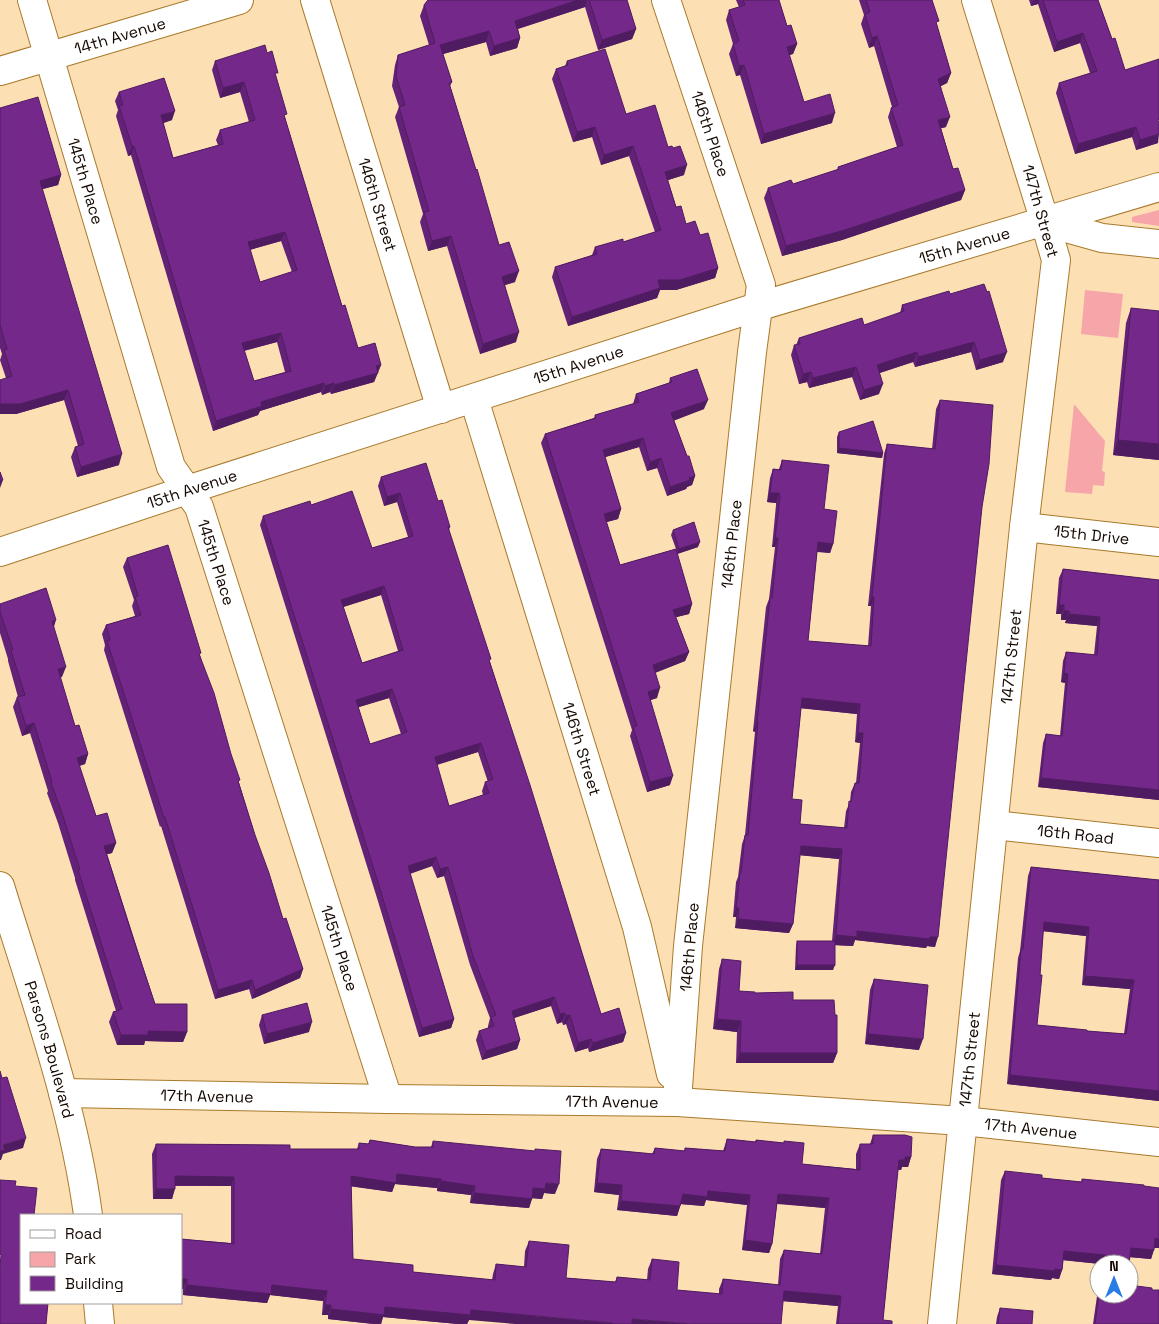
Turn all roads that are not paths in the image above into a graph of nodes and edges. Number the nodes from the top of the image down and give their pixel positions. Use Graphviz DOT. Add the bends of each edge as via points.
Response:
graph roads {
  1 [pos="32,0"];
  2 [pos="239,0"];
  3 [pos="315,0"];
  4 [pos="666,0"];
  5 [pos="976,0"];
  6 [pos="49,57"];
  7 [pos="0,70"];
  8 [pos="1159,187"];
  9 [pos="1045,222"];
  10 [pos="1159,244"];
  11 [pos="757,307"];
  12 [pos="474,399"];
  13 [pos="441,409"];
  14 [pos="187,490"];
  15 [pos="1024,528"];
  16 [pos="1159,542"];
  17 [pos="0,552"];
  18 [pos="994,826"];
  19 [pos="1159,843"];
  20 [pos="0,886"];
  21 [pos="63,1093"];
  22 [pos="388,1100"];
  23 [pos="678,1102"];
  24 [pos="963,1121"];
  25 [pos="1159,1142"];
  26 [pos="88,1214"];
  27 [pos="98,1304"];
  28 [pos="100,1324"];
  29 [pos="942,1324"];
  1 -- 6 [label="street, 145th Place"];
  2 -- 6 [label="street, 14th Avenue"];
  3 -- 13 [label="street, 146th Street"];
  4 -- 11 [label="street, 146th Place" via="761,284"];
  5 -- 9 [label="street, 147th Street"];
  6 -- 7 [label="street, 14th Avenue"];
  6 -- 14 [label="street, 145th Place" via="171,467"];
  8 -- 9 [label="street, 15th Avenue"];
  9 -- 10 [label="street" via="1102,238"];
  9 -- 11 [label="street, 15th Avenue"];
  9 -- 15 [label="street, 147th Street" via="1056,260"];
  11 -- 12 [label="street, 15th Avenue"];
  11 -- 23 [label="street, 146th Place" via="688,946"];
  12 -- 13 [label="street, 15th Avenue"];
  12 -- 23 [label="street, 146th Street" via="637,927"];
  13 -- 14 [label="street, 15th Avenue"];
  14 -- 17 [label="street, 15th Avenue"];
  14 -- 22 [label="street, 145th Place" via="199,507"];
  15 -- 16 [label="street, 15th Drive"];
  15 -- 18 [label="street, 147th Street"];
  18 -- 19 [label="street, 16th Road"];
  18 -- 24 [label="street, 147th Street"];
  20 -- 21 [label="street, Parsons Boulevard"];
  21 -- 22 [label="street, 17th Avenue"];
  21 -- 26 [label="street, Parsons Boulevard" via="84,1182"];
  22 -- 23 [label="street, 17th Avenue"];
  23 -- 24 [label="street, 17th Avenue"];
  24 -- 25 [label="street, 17th Avenue"];
  24 -- 29 [label="street, 147th Street"];
  27 -- 28 [label="street"];
}
